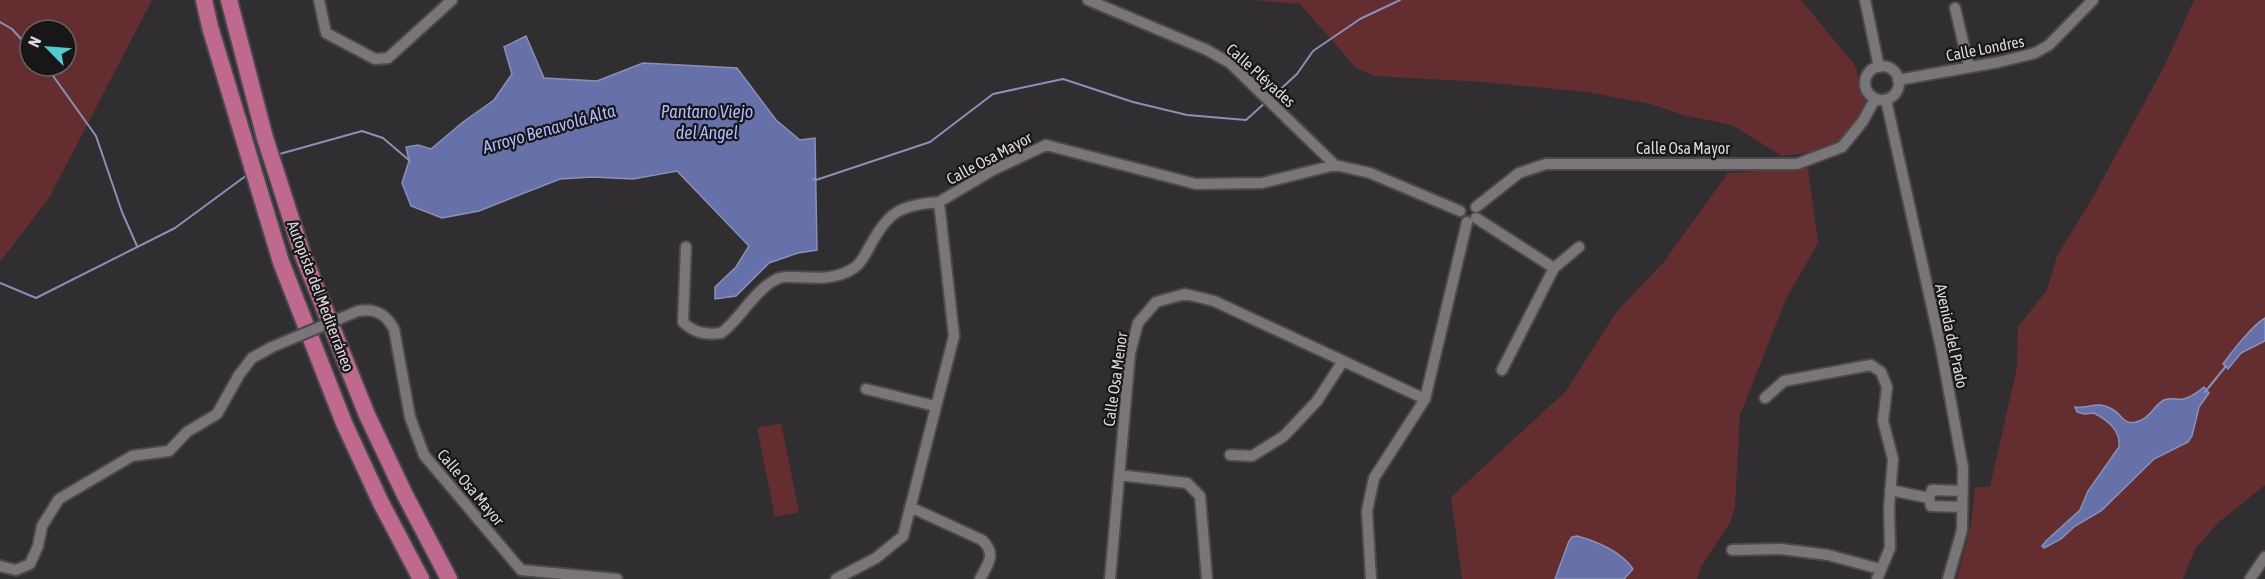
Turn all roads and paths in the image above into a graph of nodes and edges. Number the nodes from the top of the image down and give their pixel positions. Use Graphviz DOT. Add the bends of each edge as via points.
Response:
graph roads {
  1 [pos="204,0"];
  2 [pos="229,0"];
  3 [pos="319,0"];
  4 [pos="452,0"];
  5 [pos="1088,0"];
  6 [pos="1865,0"];
  7 [pos="2093,0"];
  8 [pos="1955,8"];
  9 [pos="1880,67"];
  10 [pos="1968,67"];
  11 [pos="1898,80"];
  12 [pos="1881,99"];
  13 [pos="1335,165"];
  14 [pos="939,202"];
  15 [pos="1460,212"];
  16 [pos="1473,216"];
  17 [pos="686,247"];
  18 [pos="1579,247"];
  19 [pos="1554,268"];
  20 [pos="1344,361"];
  21 [pos="1502,370"];
  22 [pos="866,389"];
  23 [pos="1765,398"];
  24 [pos="1425,399"];
  25 [pos="935,406"];
  26 [pos="1230,455"];
  27 [pos="1119,475"];
  28 [pos="1890,490"];
  29 [pos="1963,491"];
  30 [pos="1929,498"];
  31 [pos="910,507"];
  32 [pos="1962,507"];
  33 [pos="1731,550"];
  34 [pos="2265,558"];
  35 [pos="0,566"];
  36 [pos="1878,574"];
  37 [pos="421,579"];
  38 [pos="449,579"];
  39 [pos="617,579"];
  40 [pos="836,579"];
  41 [pos="981,579"];
  42 [pos="1110,579"];
  43 [pos="1207,579"];
  44 [pos="1371,579"];
  45 [pos="1948,579"];
  46 [pos="2250,579"];
  1 -- 37 [label="highway, Autopista del Mediterráneo" via="280,262 344,423"];
  2 -- 38 [label="highway, Autopista del Mediterráneo" via="265,138 302,253 367,415"];
  3 -- 4 [label="street" via="326,33 375,59 388,58"];
  5 -- 13 [label="street, Calle Pléyades" via="1230,63"];
  6 -- 9 [label="street"];
  7 -- 10 [label="street, Calle Londres" via="2049,45 2035,53"];
  8 -- 10 [label="street"];
  9 -- 11 [label="street" via="1892,70"];
  9 -- 12 [label="street" via="1873,69 1865,81 1869,95"];
  10 -- 11 [label="street, Calle Londres"];
  11 -- 12 [label="street" via="1893,96"];
  12 -- 16 [label="street, Calle Osa Mayor" via="1842,147 1797,164 1546,164 1519,173"];
  12 -- 29 [label="street, Avenida del Prado" via="1941,348 1963,468"];
  13 -- 14 [label="street, Calle Osa Mayor" via="1262,183 1196,184 1046,145"];
  13 -- 15 [label="street, Calle Osa Mayor" via="1370,173"];
  14 -- 17 [label="street" via="921,203 892,215 861,261 847,272 825,278 777,279 721,333 700,333 683,322"];
  14 -- 25 [label="street, Calle Osa Mayor" via="954,336"];
  15 -- 16 [label="street" via="1461,218"];
  15 -- 16 [label="street" via="1468,204"];
  16 -- 19 [label="street"];
  16 -- 24 [label="street"];
  18 -- 19 [label="street"];
  19 -- 21 [label="street"];
  20 -- 24 [label="street, Calle Osa Menor"];
  20 -- 26 [label="street" via="1317,401 1284,436 1252,456"];
  20 -- 27 [label="street, Calle Osa Menor" via="1214,301 1185,294 1156,302 1138,323 1130,353"];
  22 -- 25 [label="street"];
  23 -- 28 [label="street" via="1784,381 1871,365 1881,372 1887,387 1883,421 1893,459"];
  24 -- 44 [label="street" via="1374,478 1367,511"];
  25 -- 31 [label="street, Calle Osa Mayor"];
  27 -- 42 [label="street, Calle Osa Menor"];
  27 -- 43 [label="street" via="1187,483 1200,496"];
  28 -- 30 [label="street"];
  28 -- 36 [label="street" via="1890,548"];
  29 -- 30 [label="street" via="1932,490"];
  29 -- 32 [label="street, Avenida del Prado"];
  30 -- 32 [label="street" via="1931,506"];
  31 -- 40 [label="street, Calle Osa Mayor" via="903,536 876,558"];
  31 -- 41 [label="street" via="982,540 989,547 989,562"];
  32 -- 45 [label="street, Avenida del Prado" via="1962,530"];
  33 -- 36 [label="street" via="1780,549 1828,555"];
  34 -- 46 [label="street"];
  35 -- 39 [label="street, Calle Osa Mayor, bridge" via="15,570 30,564 42,526 60,500 132,456 169,451 187,432 217,414 252,358 358,311 375,311 390,321 394,329 410,417 424,455 521,570"];
}
